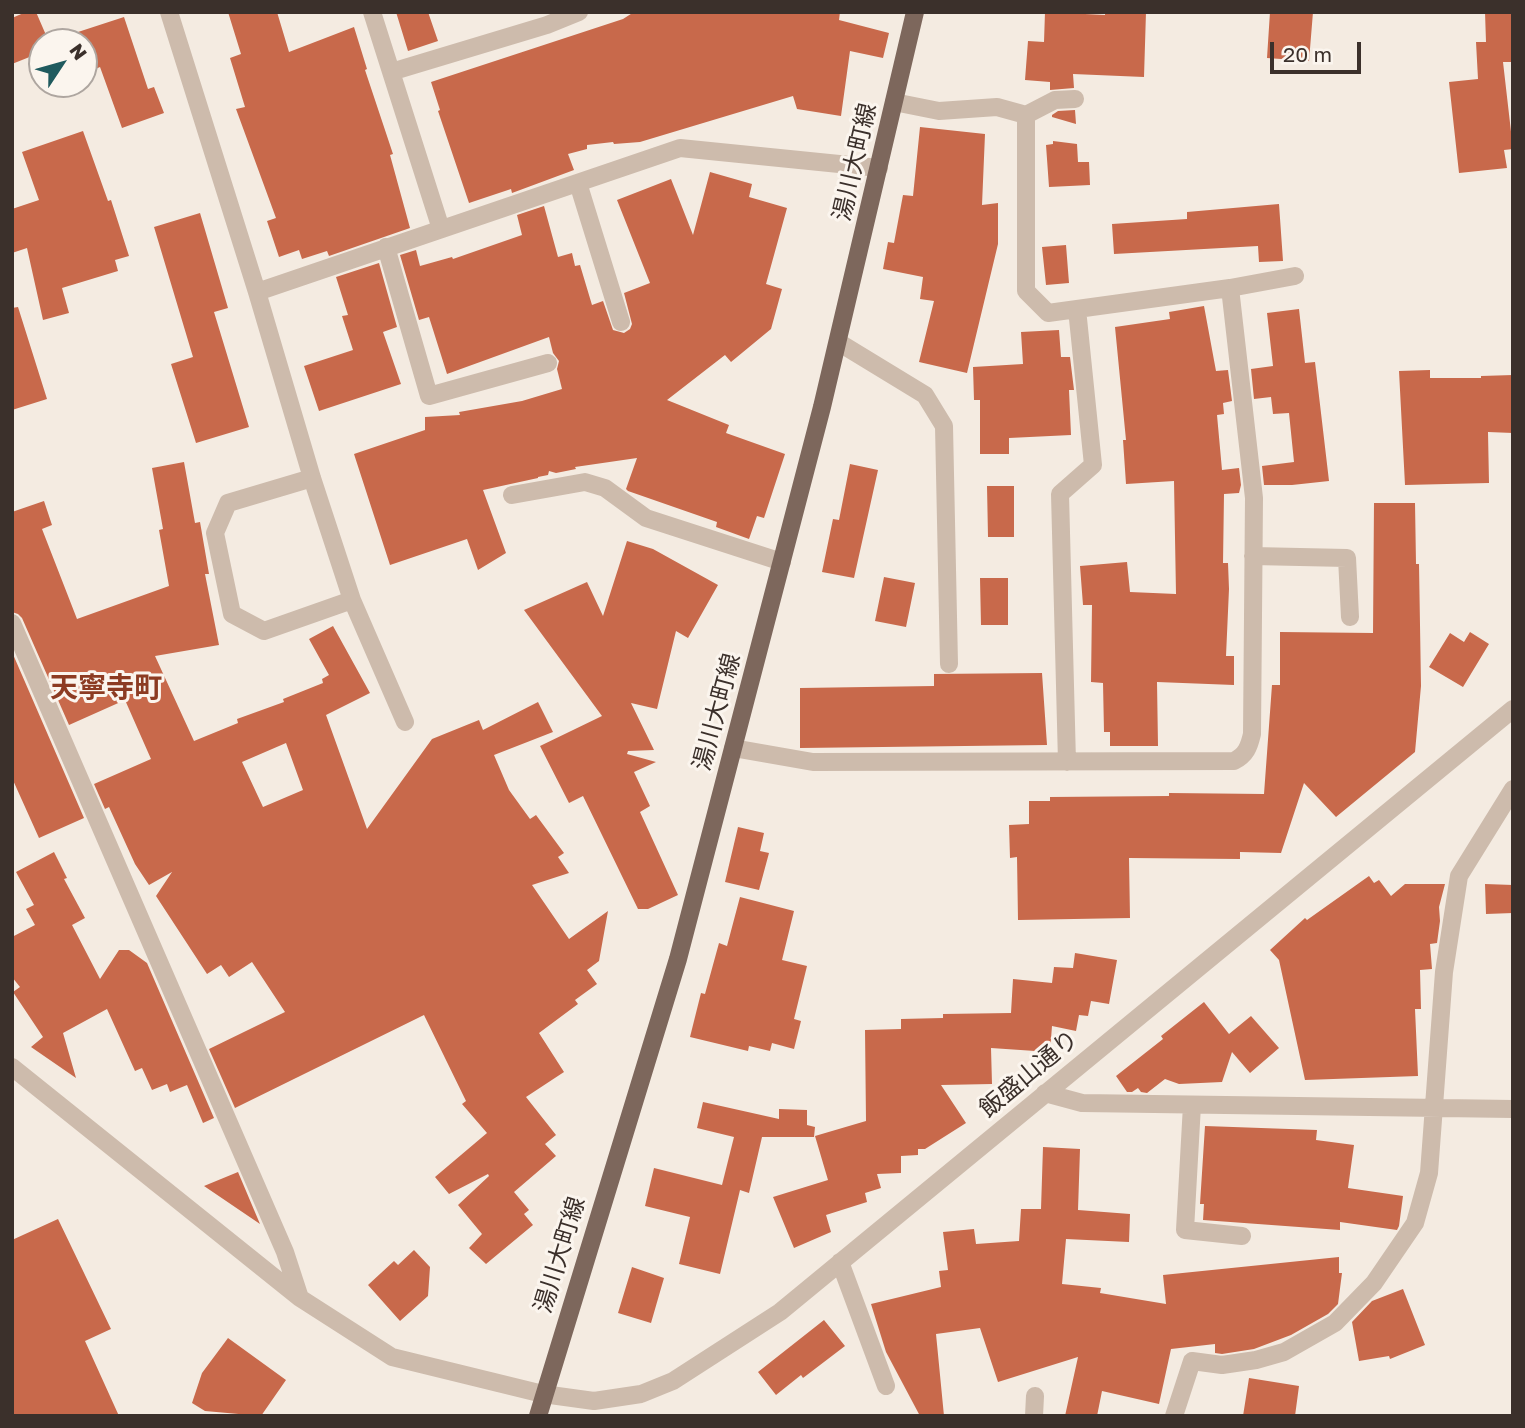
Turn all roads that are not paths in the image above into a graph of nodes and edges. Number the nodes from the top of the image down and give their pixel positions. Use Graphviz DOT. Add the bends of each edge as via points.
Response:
graph roads {
  1 [pos="169,12"];
  2 [pos="372,12"];
  3 [pos="579,12"];
  4 [pos="915,12"];
  5 [pos="391,72"];
  6 [pos="1075,99"];
  7 [pos="894,102"];
  8 [pos="1026,115"];
  9 [pos="879,168"];
  10 [pos="578,183"];
  11 [pos="441,229"];
  12 [pos="386,247"];
  13 [pos="1295,276"];
  14 [pos="1230,288"];
  15 [pos="257,292"];
  16 [pos="1077,309"];
  17 [pos="621,322"];
  18 [pos="838,342"];
  19 [pos="548,363"];
  20 [pos="312,478"];
  21 [pos="512,495"];
  22 [pos="1253,556"];
  23 [pos="782,562"];
  24 [pos="352,600"];
  25 [pos="1350,617"];
  26 [pos="12,623"];
  27 [pos="949,664"];
  28 [pos="1512,712"];
  29 [pos="405,722"];
  30 [pos="733,748"];
  31 [pos="1067,762"];
  32 [pos="1513,789"];
  33 [pos="12,1067"];
  34 [pos="1045,1093"];
  35 [pos="1192,1105"];
  36 [pos="1433,1109"];
  37 [pos="1513,1109"];
  38 [pos="1242,1236"];
  39 [pos="840,1262"];
  40 [pos="300,1298"];
  41 [pos="886,1386"];
  42 [pos="543,1394"];
  43 [pos="1035,1396"];
  44 [pos="538,1416"];
  45 [pos="1034,1416"];
  46 [pos="1174,1416"];
  1 -- 15 [label="street"];
  2 -- 5 [label="street"];
  3 -- 5 [label="street"];
  4 -- 7 [label="main road, 湯川大町線"];
  5 -- 11 [label="street"];
  6 -- 8 [label="street" via="1055,100"];
  7 -- 8 [label="street" via="939,111 996,107"];
  7 -- 9 [label="main road, 湯川大町線"];
  8 -- 16 [label="street" via="1026,291 1048,313"];
  9 -- 10 [label="street" via="680,148"];
  9 -- 18 [label="main road, 湯川大町線"];
  10 -- 11 [label="street"];
  10 -- 17 [label="street"];
  11 -- 12 [label="street"];
  12 -- 15 [label="street"];
  12 -- 19 [label="street" via="429,396"];
  13 -- 14 [label="street"];
  14 -- 16 [label="street"];
  14 -- 22 [label="street" via="1254,498"];
  15 -- 20 [label="street"];
  16 -- 31 [label="street" via="1093,464 1060,494"];
  18 -- 23 [label="main road, 湯川大町線"];
  18 -- 27 [label="street" via="925,395 944,426"];
  20 -- 24 [label="street"];
  20 -- 24 [label="street" via="228,503 215,533 232,614 264,631"];
  21 -- 23 [label="street" via="584,482 596,484 646,518"];
  22 -- 25 [label="street" via="1348,558"];
  22 -- 31 [label="street" via="1252,734 1248,750 1234,761"];
  23 -- 30 [label="main road, 湯川大町線"];
  24 -- 29 [label="street"];
  26 -- 40 [label="street" via="285,1252"];
  28 -- 34 [label="street, 飯盛山通り"];
  30 -- 31 [label="street" via="813,762"];
  30 -- 42 [label="main road, 湯川大町線" via="678,959"];
  32 -- 36 [label="street" via="1459,876 1444,972"];
  33 -- 40 [label="street, 飯盛山通り"];
  34 -- 35 [label="street" via="1082,1103"];
  34 -- 39 [label="street, 飯盛山通り"];
  35 -- 36 [label="street"];
  35 -- 38 [label="street" via="1185,1230"];
  36 -- 37 [label="street"];
  36 -- 46 [label="street" via="1429,1173 1415,1223 1374,1283 1335,1323 1284,1352 1222,1365 1192,1361"];
  39 -- 41 [label="street"];
  39 -- 42 [label="street, 飯盛山通り" via="780,1312 673,1381 641,1394 594,1401"];
  40 -- 42 [label="street, 飯盛山通り" via="391,1357"];
  42 -- 44 [label="main road, 湯川大町線"];
  43 -- 45 [label="street"];
}
